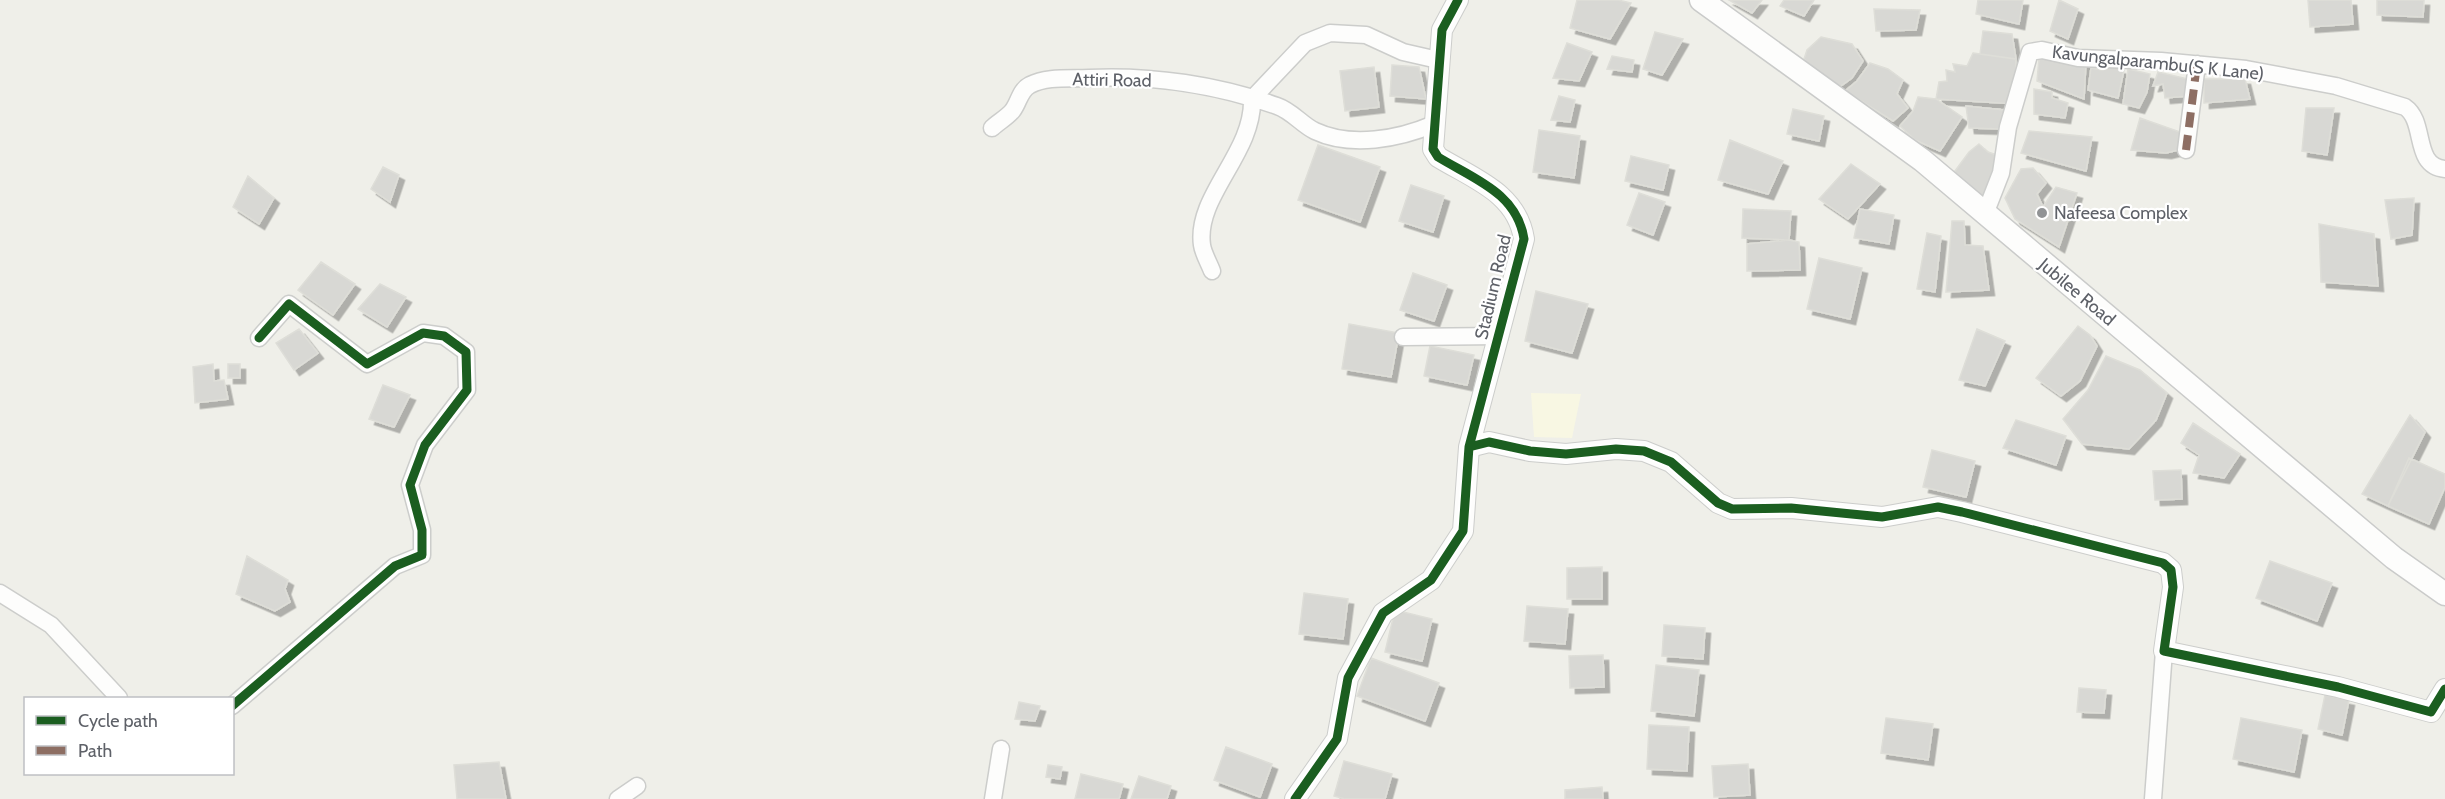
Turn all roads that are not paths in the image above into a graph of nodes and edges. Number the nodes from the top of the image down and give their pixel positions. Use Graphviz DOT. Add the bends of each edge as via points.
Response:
graph roads {
  1 [pos="1458,0"];
  2 [pos="1701,0"];
  3 [pos="1438,60"];
  4 [pos="2197,64"];
  5 [pos="1252,99"];
  6 [pos="1434,124"];
  7 [pos="992,128"];
  8 [pos="2186,150"];
  9 [pos="2445,169"];
  10 [pos="1985,213"];
  11 [pos="1212,271"];
  12 [pos="1500,336"];
  13 [pos="1403,337"];
  14 [pos="259,338"];
  15 [pos="1469,447"];
  16 [pos="0,593"];
  17 [pos="2445,594"];
  18 [pos="2164,651"];
  19 [pos="2445,689"];
  20 [pos="117,697"];
  21 [pos="234,704"];
  22 [pos="1001,749"];
  23 [pos="637,786"];
  24 [pos="618,799"];
  25 [pos="993,799"];
  26 [pos="1295,799"];
  27 [pos="2152,799"];
  1 -- 3 [label="street, Stadium Road" via="1442,30"];
  2 -- 10 [label="main road, Jubilee Road" via="1922,160"];
  3 -- 5 [label="street" via="1402,52 1366,35 1330,33 1305,43"];
  3 -- 6 [label="street, Stadium Road"];
  4 -- 8 [label="street"];
  4 -- 9 [label="street, Kavungalparambu(S K Lane)" via="2336,86 2405,107 2412,112 2426,159 2436,168"];
  4 -- 10 [label="street, Kavungalparambu(S K Lane)" via="2030,52 2008,127 2001,173"];
  5 -- 6 [label="street, Attiri Road" via="1278,106 1313,130 1339,141 1415,132"];
  5 -- 7 [label="street, Attiri Road" via="1145,78 1050,80 1023,90 1011,113"];
  5 -- 11 [label="street" via="1247,133 1215,189 1204,225 1202,247"];
  6 -- 12 [label="street, Stadium Road" via="1433,149 1438,157 1498,191 1522,224 1524,239"];
  10 -- 17 [label="main road, Jubilee Road" via="2394,558"];
  12 -- 13 [label="street"];
  12 -- 15 [label="street, Stadium Road"];
  14 -- 21 [label="street" via="289,304 367,364 423,333 444,336 466,352 467,390 425,445 410,485 422,530 422,555 395,566"];
  15 -- 18 [label="street" via="1489,442 1566,454 1616,449 1644,451 1671,462 1718,503 1732,509 1791,508 1882,517 1938,507 2145,557 2171,570 2173,587"];
  15 -- 26 [label="street, Stadium Road" via="1463,531 1431,580 1383,613 1348,678 1337,739"];
  16 -- 20 [label="street" via="51,625"];
  18 -- 19 [label="street" via="2338,687 2431,712"];
  18 -- 27 [label="street"];
  22 -- 25 [label="street"];
  23 -- 24 [label="street"];
}
